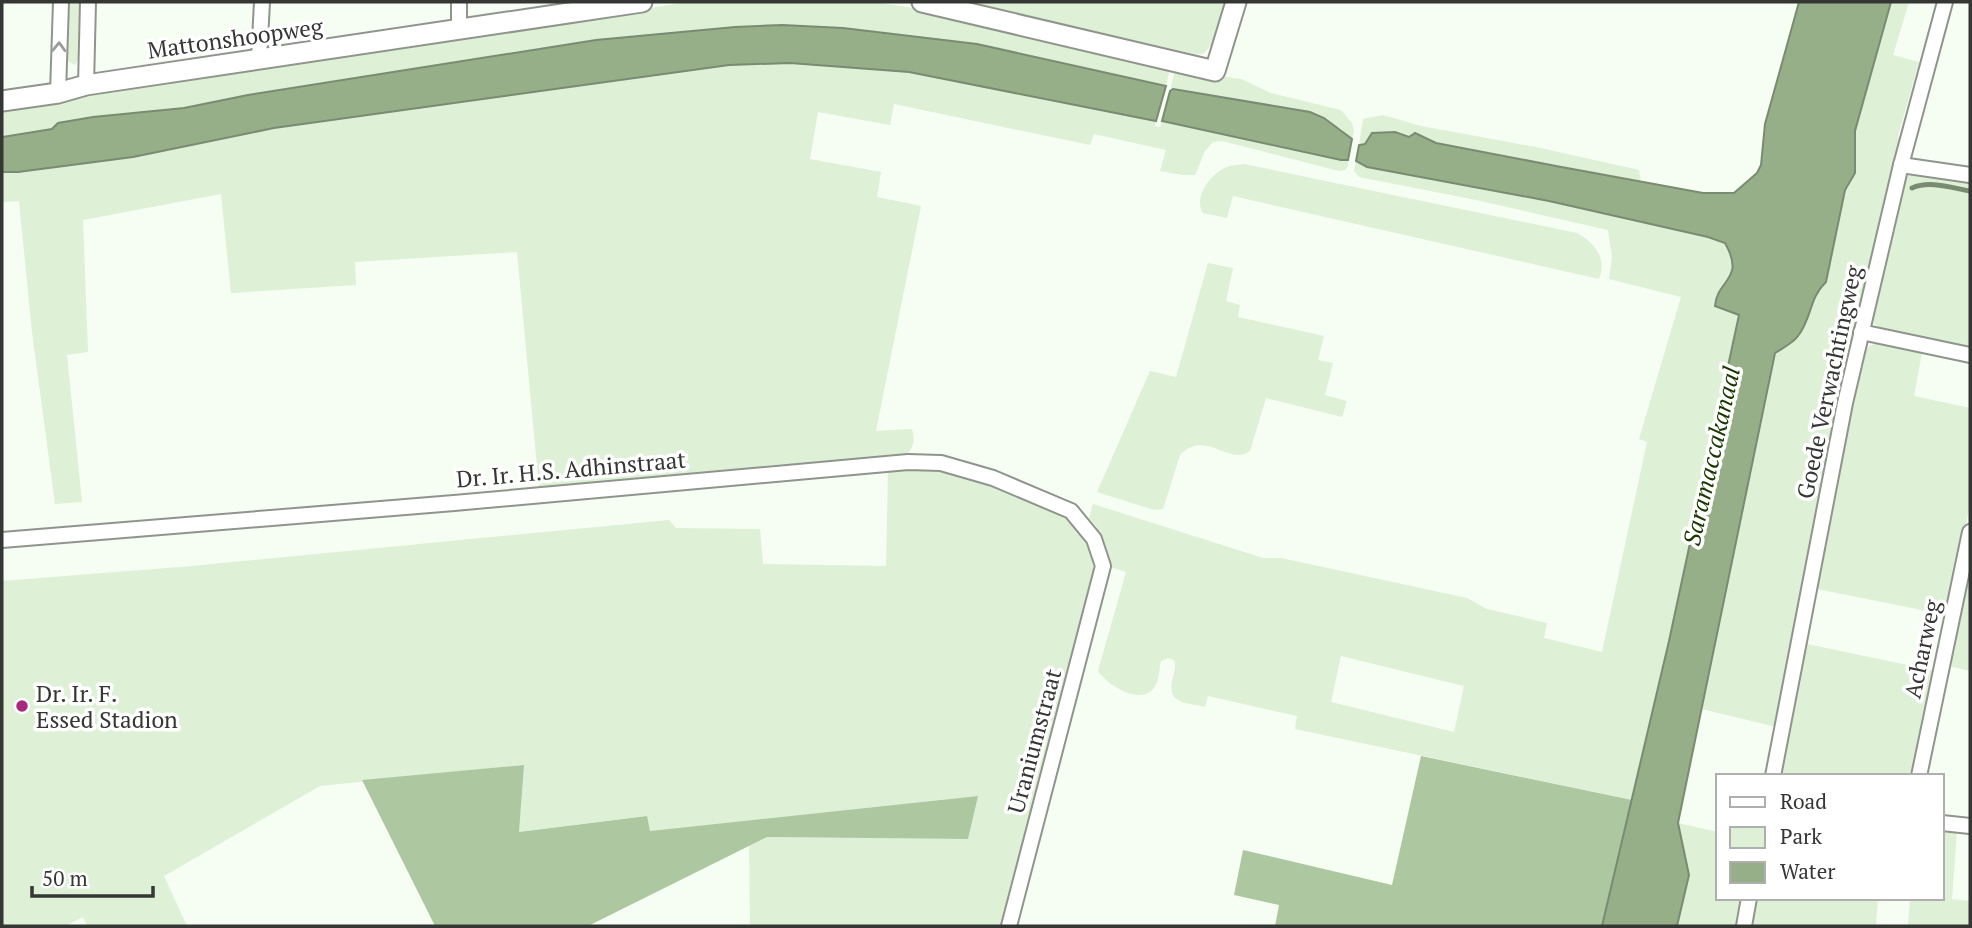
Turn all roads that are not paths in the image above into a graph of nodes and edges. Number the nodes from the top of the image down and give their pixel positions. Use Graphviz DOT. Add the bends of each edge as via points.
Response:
graph roads {
  1 [pos="61,2"];
  2 [pos="88,2"];
  3 [pos="262,2"];
  4 [pos="459,2"];
  5 [pos="642,2"];
  6 [pos="922,2"];
  7 [pos="1236,2"];
  8 [pos="1945,2"];
  9 [pos="460,30"];
  10 [pos="259,59"];
  11 [pos="86,85"];
  12 [pos="58,93"];
  13 [pos="2,101"];
  14 [pos="1901,164"];
  15 [pos="1970,175"];
  16 [pos="1861,332"];
  17 [pos="1970,355"];
  18 [pos="1970,532"];
  19 [pos="2,540"];
  20 [pos="1103,566"];
  21 [pos="1773,774"];
  22 [pos="1919,774"];
  23 [pos="1944,823"];
  24 [pos="1970,826"];
  25 [pos="1749,900"];
  26 [pos="1009,926"];
  27 [pos="1744,926"];
  12 -- 1 [label="street, one-way"];
  2 -- 11 [label="street"];
  3 -- 10 [label="street"];
  4 -- 9 [label="street"];
  5 -- 9 [label="street, Mattonshoopweg"];
  6 -- 7 [label="street" via="1215,71"];
  8 -- 14 [label="street, Goede Verwachtingweg"];
  9 -- 10 [label="street, Mattonshoopweg"];
  10 -- 11 [label="street, Mattonshoopweg"];
  11 -- 12 [label="street, Mattonshoopweg"];
  12 -- 13 [label="street, Mattonshoopweg"];
  14 -- 15 [label="street"];
  14 -- 16 [label="street, Goede Verwachtingweg"];
  16 -- 17 [label="street"];
  16 -- 21 [label="street, Goede Verwachtingweg"];
  18 -- 22 [label="street, Acharweg"];
  19 -- 20 [label="street, Dr. Ir. H.S. Adhinstraat" via="908,462 941,463 993,478 1072,511 1094,538"];
  20 -- 26 [label="street, Uraniumstraat"];
  23 -- 24 [label="street"];
  25 -- 27 [label="street"];
}
